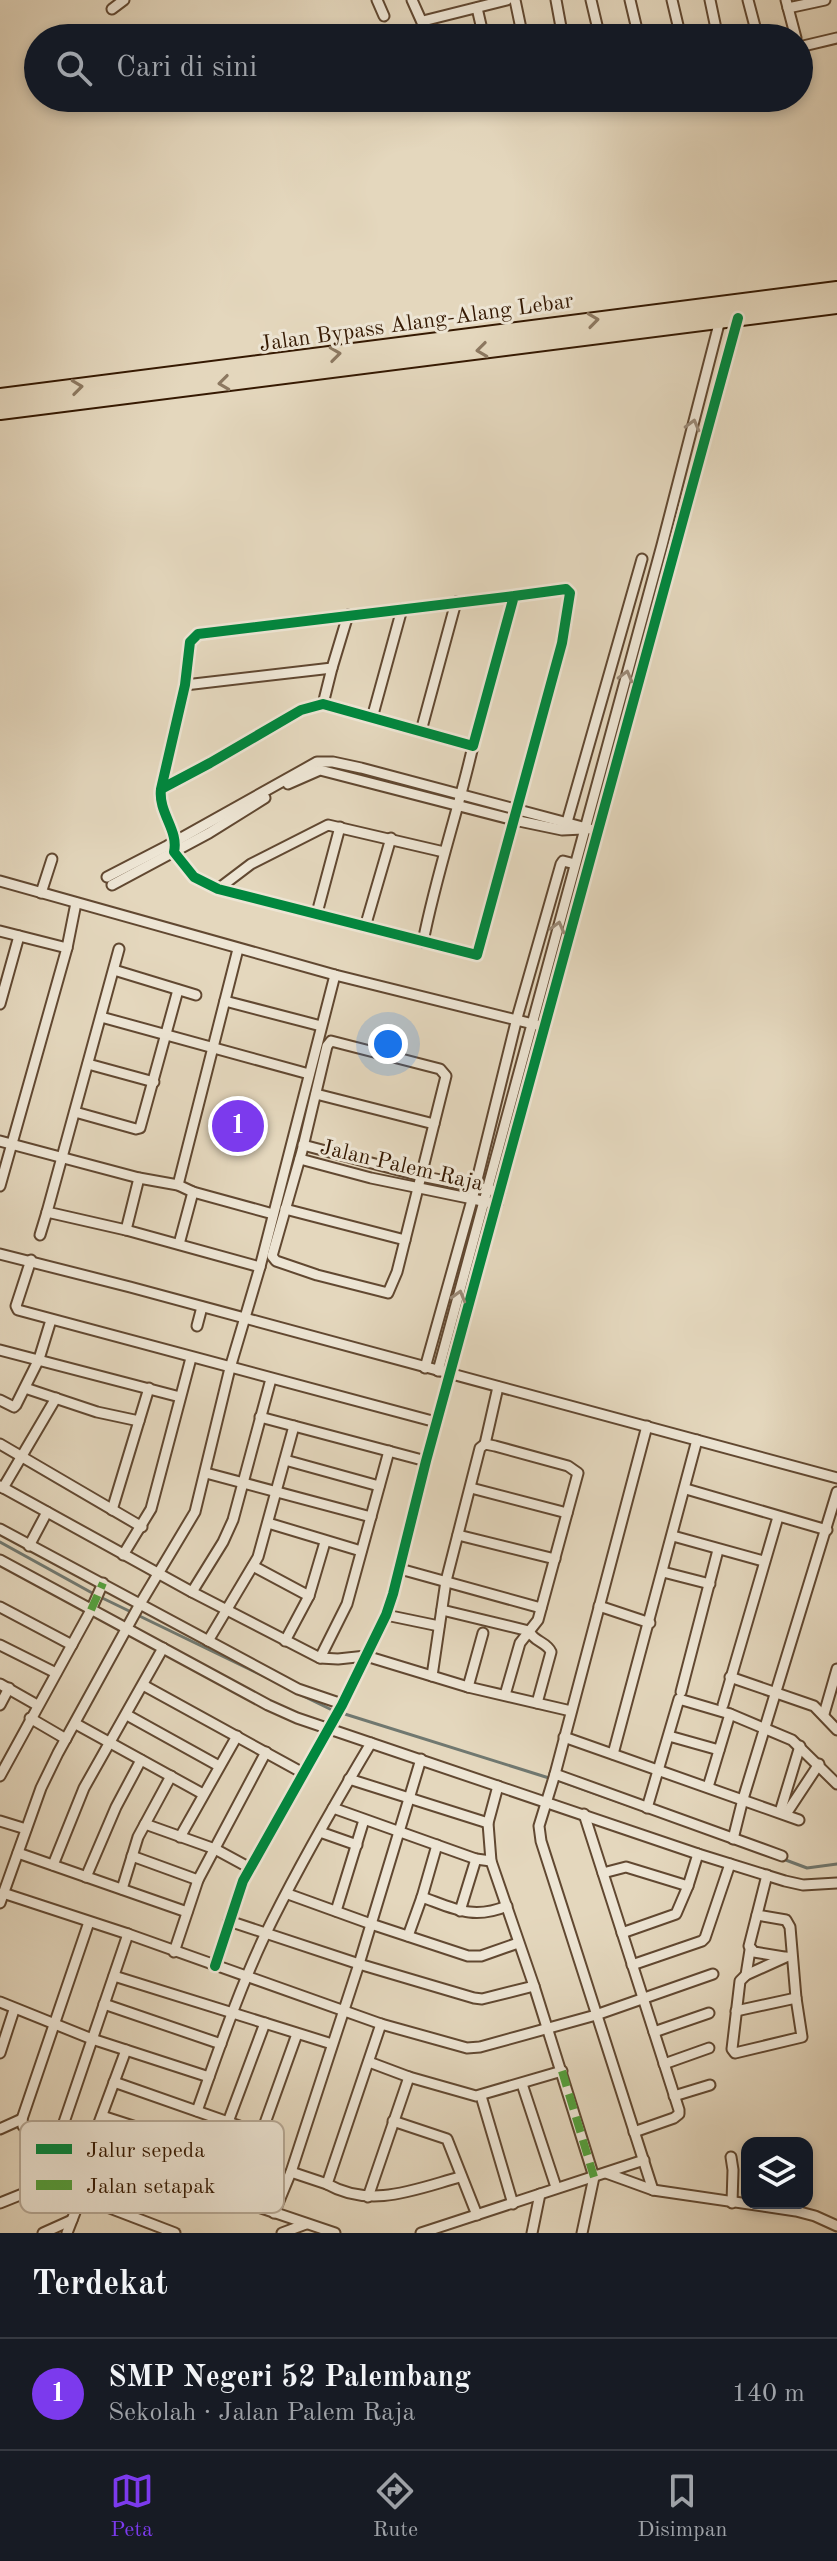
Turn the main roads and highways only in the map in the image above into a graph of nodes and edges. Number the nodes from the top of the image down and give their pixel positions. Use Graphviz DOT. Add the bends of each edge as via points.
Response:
graph roads {
  1 [pos="837,290"];
  2 [pos="837,305"];
  3 [pos="142,386"];
  4 [pos="0,397"];
  5 [pos="0,411"];
  3 -- 1 [label="highway, Jalan Bypass Alang-Alang Lebar, one-way"];
  2 -- 3 [label="highway, Jalan Bypass Alang-Alang Lebar, one-way"];
  4 -- 3 [label="highway, Jalan Bypass Alang-Alang Lebar, one-way"];
  3 -- 5 [label="highway, Jalan Bypass Alang-Alang Lebar"];
}
